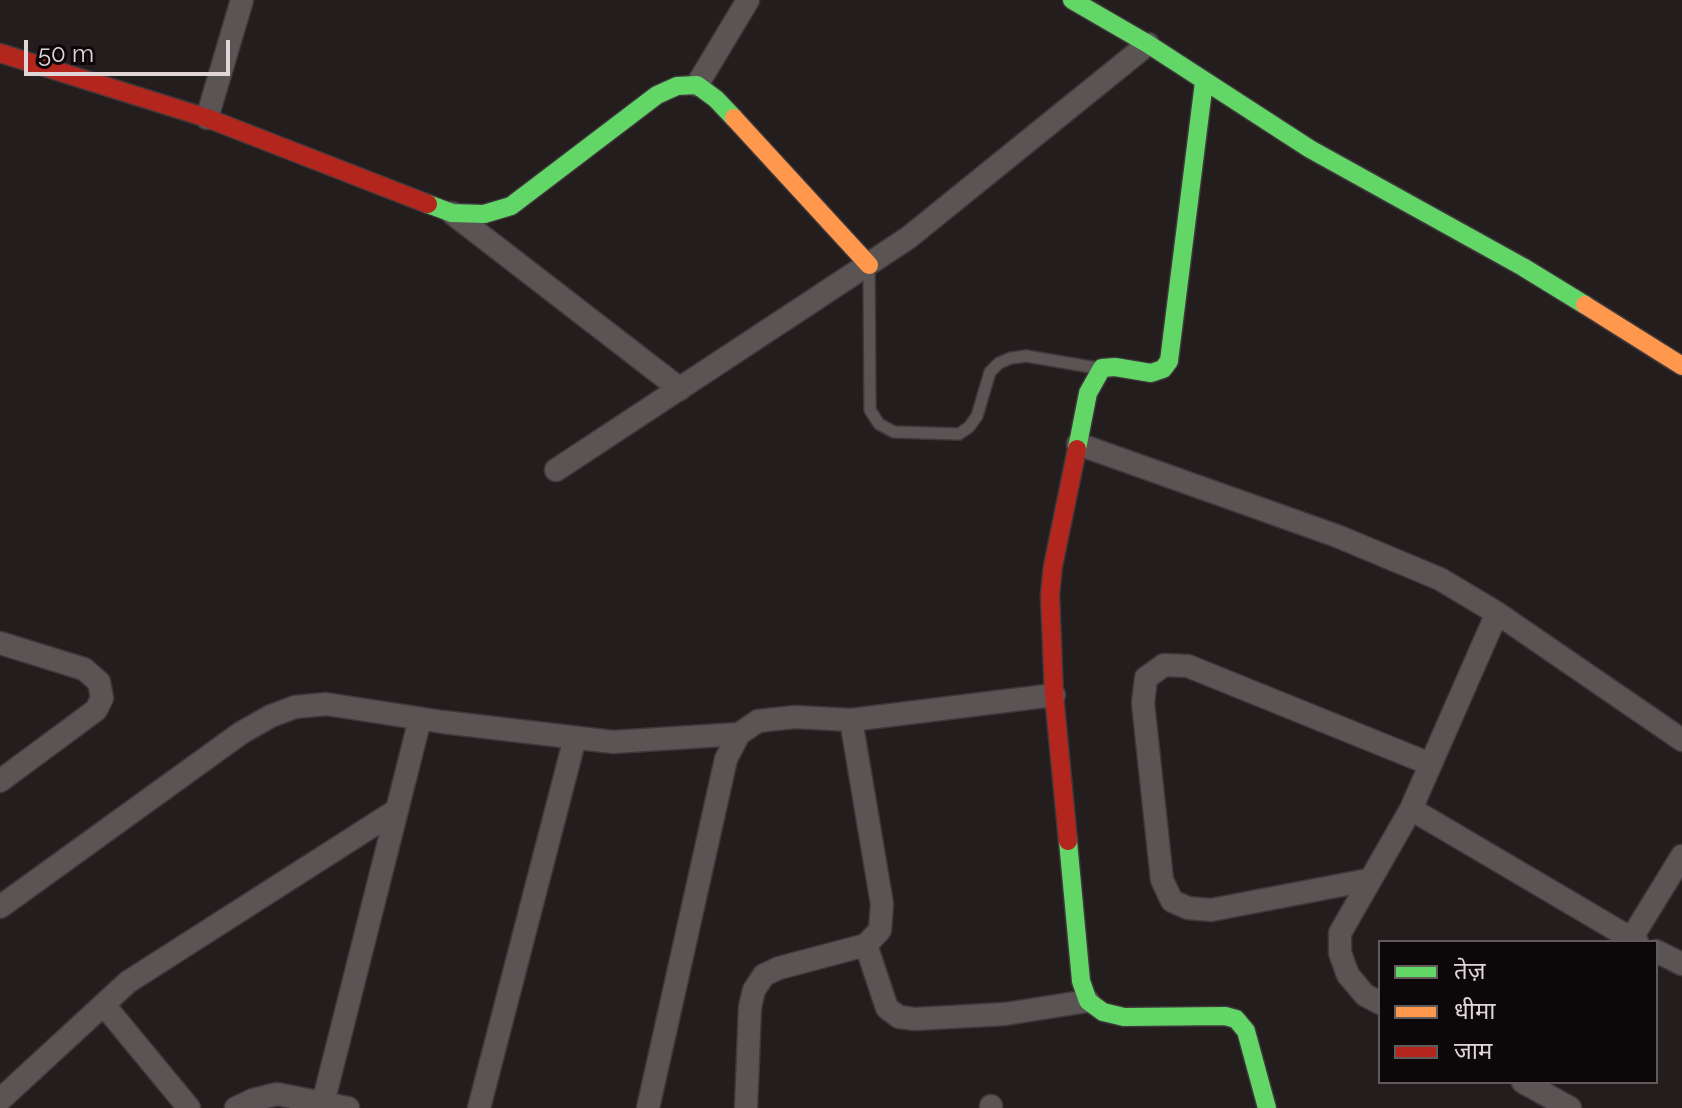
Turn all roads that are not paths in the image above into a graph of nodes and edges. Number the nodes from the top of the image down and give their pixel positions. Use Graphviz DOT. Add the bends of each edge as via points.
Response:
graph roads {
  1 [pos="242,0"];
  2 [pos="748,0"];
  3 [pos="1072,0"];
  4 [pos="1148,44"];
  5 [pos="0,53"];
  6 [pos="1204,82"];
  7 [pos="697,85"];
  8 [pos="207,118"];
  9 [pos="452,213"];
  10 [pos="869,265"];
  11 [pos="1682,366"];
  12 [pos="1102,368"];
  13 [pos="680,389"];
  14 [pos="1078,444"];
  15 [pos="556,470"];
  16 [pos="1497,613"];
  17 [pos="0,643"];
  18 [pos="1054,695"];
  19 [pos="420,719"];
  20 [pos="851,720"];
  21 [pos="739,734"];
  22 [pos="575,738"];
  23 [pos="1682,740"];
  24 [pos="1430,764"];
  25 [pos="0,781"];
  26 [pos="1411,809"];
  27 [pos="397,810"];
  28 [pos="1682,856"];
  29 [pos="1368,880"];
  30 [pos="0,907"];
  31 [pos="1634,940"];
  32 [pos="866,945"];
  33 [pos="1658,952"];
  34 [pos="1682,964"];
  35 [pos="1088,1001"];
  36 [pos="1378,1002"];
  37 [pos="104,1005"];
  38 [pos="1527,1084"];
  39 [pos="0,1100"];
  40 [pos="323,1103"];
  41 [pos="189,1108"];
  42 [pos="236,1108"];
  43 [pos="348,1108"];
  44 [pos="479,1108"];
  45 [pos="648,1108"];
  46 [pos="746,1108"];
  47 [pos="1267,1108"];
  48 [pos="1570,1108"];
  1 -- 8 [label="street"];
  2 -- 7 [label="street"];
  3 -- 4 [label="street"];
  4 -- 6 [label="street"];
  4 -- 10 [label="street"];
  5 -- 8 [label="street"];
  6 -- 11 [label="street"];
  6 -- 12 [label="street" via="1169,361 1151,373"];
  7 -- 9 [label="street" via="657,95 511,206 484,214"];
  7 -- 10 [label="street" via="716,99"];
  8 -- 9 [label="street"];
  9 -- 13 [label="street"];
  10 -- 12 [label="lane" via="870,410 879,424 894,432 959,434 977,416 990,372 1011,358"];
  10 -- 13 [label="street"];
  12 -- 14 [label="street" via="1088,393"];
  13 -- 15 [label="street"];
  14 -- 16 [label="street" via="1389,556"];
  14 -- 18 [label="street" via="1052,581"];
  16 -- 23 [label="street"];
  16 -- 24 [label="street"];
  17 -- 25 [label="street" via="84,669 99,682 102,698 96,710"];
  18 -- 20 [label="street"];
  18 -- 35 [label="street" via="1081,981"];
  19 -- 22 [label="street"];
  19 -- 27 [label="street"];
  19 -- 30 [label="street" via="326,704 271,716"];
  20 -- 21 [label="street" via="758,721"];
  20 -- 32 [label="street" via="882,904 880,930"];
  21 -- 22 [label="street" via="613,742"];
  21 -- 45 [label="street" via="726,759"];
  22 -- 44 [label="street"];
  24 -- 26 [label="street"];
  24 -- 29 [label="street" via="1188,666 1164,665 1146,678 1143,703 1162,880 1172,901 1211,910"];
  26 -- 29 [label="street"];
  26 -- 31 [label="street"];
  27 -- 37 [label="street" via="162,958"];
  27 -- 40 [label="street"];
  28 -- 31 [label="street"];
  29 -- 36 [label="street" via="1340,933 1340,953 1348,975"];
  32 -- 35 [label="street" via="887,1008 899,1017 1005,1014"];
  32 -- 46 [label="street" via="764,975 750,1007"];
  33 -- 34 [label="street"];
  35 -- 47 [label="street" via="1124,1017 1236,1019 1246,1031"];
  37 -- 39 [label="street"];
  37 -- 41 [label="street"];
  38 -- 48 [label="street"];
  40 -- 42 [label="street" via="277,1094"];
  40 -- 43 [label="street"];
}
